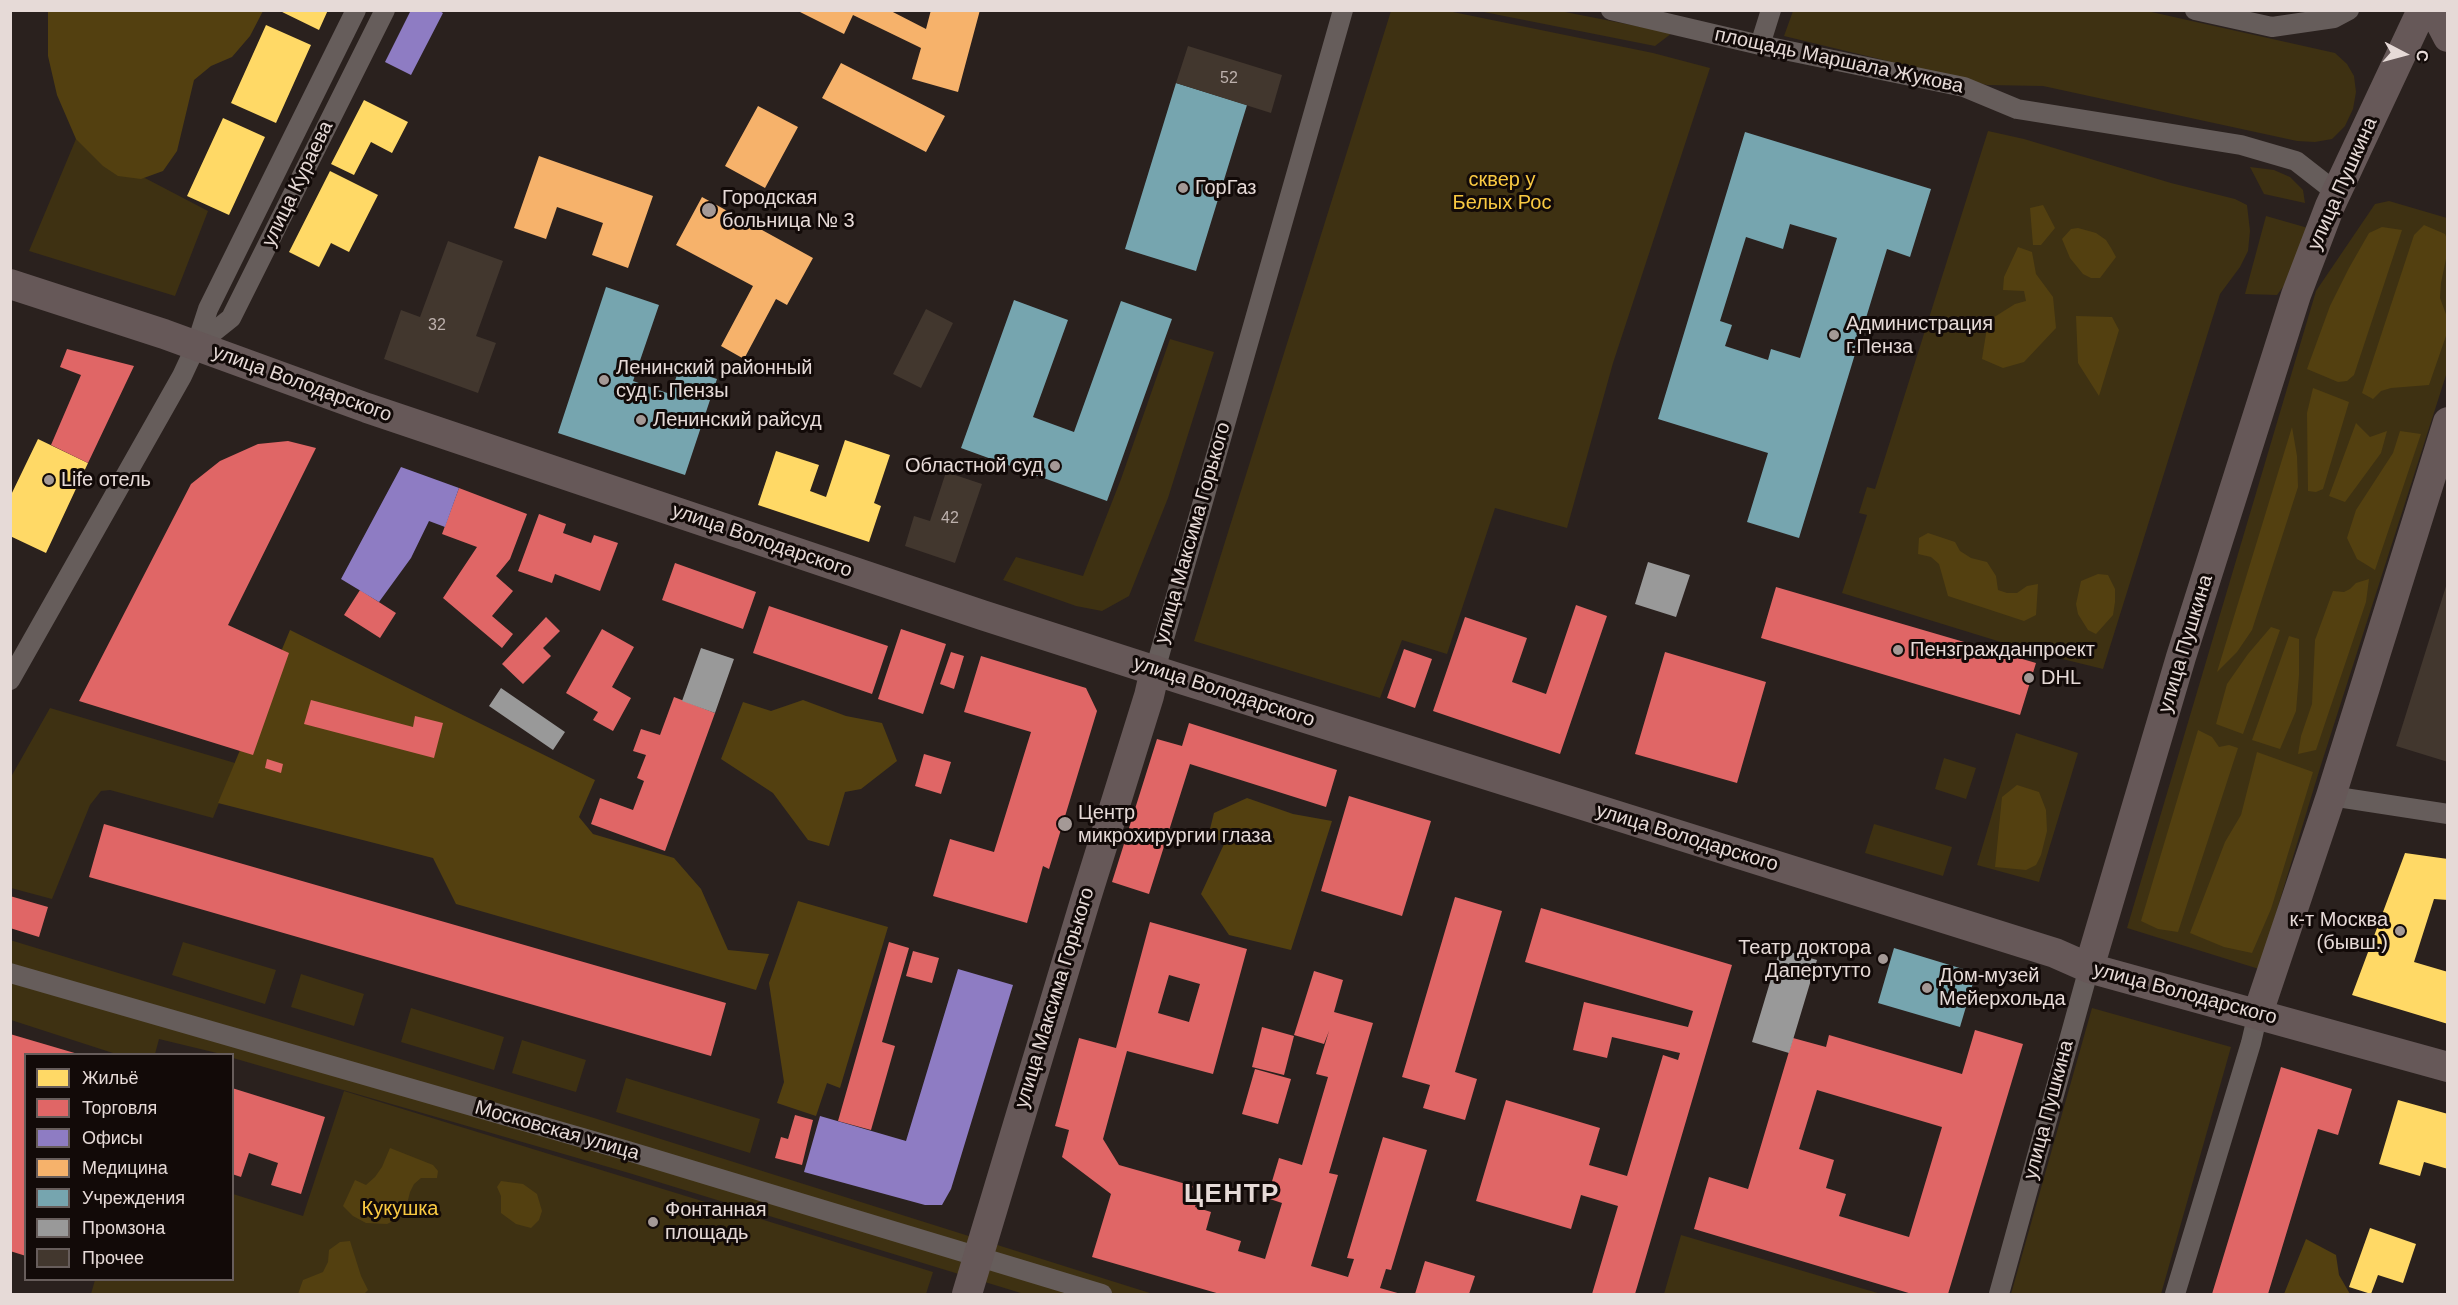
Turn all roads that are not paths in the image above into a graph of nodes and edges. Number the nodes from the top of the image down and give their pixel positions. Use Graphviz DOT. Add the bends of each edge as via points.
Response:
graph roads {
  1 [pos="356,10"];
  2 [pos="385,10"];
  3 [pos="1342,10"];
  4 [pos="1611,10"];
  5 [pos="1771,10"];
  6 [pos="2195,10"];
  7 [pos="2349,10"];
  8 [pos="2422,10"];
  9 [pos="2434,10"];
  10 [pos="2448,37"];
  11 [pos="1760,45"];
  12 [pos="2337,193"];
  13 [pos="10,284"];
  14 [pos="196,346"];
  15 [pos="2448,422"];
  16 [pos="1155,670"];
  17 [pos="10,680"];
  18 [pos="2331,796"];
  19 [pos="2448,814"];
  20 [pos="2089,968"];
  21 [pos="10,973"];
  22 [pos="2258,1014"];
  23 [pos="2448,1067"];
  24 [pos="979,1257"];
  25 [pos="967,1294"];
  26 [pos="1102,1294"];
  27 [pos="1999,1294"];
  28 [pos="2175,1294"];
  1 -- 14 [label="street, улица Кураева" via="208,309"];
  2 -- 14 [label="street, улица Кураева" via="231,318"];
  3 -- 16 [label="street, улица Максима Горького"];
  4 -- 11 [label="street, площадь Маршала Жукова"];
  5 -- 11 [label="street"];
  6 -- 7 [label="street" via="2272,27 2334,18"];
  8 -- 12 [label="main road, улица Пушкина"];
  9 -- 10 [label="main road"];
  11 -- 12 [label="street, площадь Маршала Жукова" via="1964,87 2017,109 2241,145 2296,160"];
  12 -- 20 [label="main road, улица Пушкина" via="2296,296 2181,657"];
  13 -- 14 [label="main road, улица Володарского"];
  14 -- 16 [label="main road, улица Володарского" via="378,412"];
  14 -- 17 [label="street, улица Кураева"];
  15 -- 18 [label="main road"];
  16 -- 20 [label="main road, улица Володарского" via="2055,952"];
  16 -- 24 [label="main road, улица Максима Горького"];
  18 -- 19 [label="street"];
  18 -- 22 [label="main road"];
  20 -- 22 [label="main road, улица Володарского"];
  20 -- 27 [label="street, улица Пушкина"];
  21 -- 24 [label="street, Московская улица" via="628,1151"];
  22 -- 23 [label="main road, улица Володарского"];
  22 -- 28 [label="street"];
  24 -- 25 [label="main road, улица Максима Горького"];
  24 -- 26 [label="street, Московская улица"];
}
